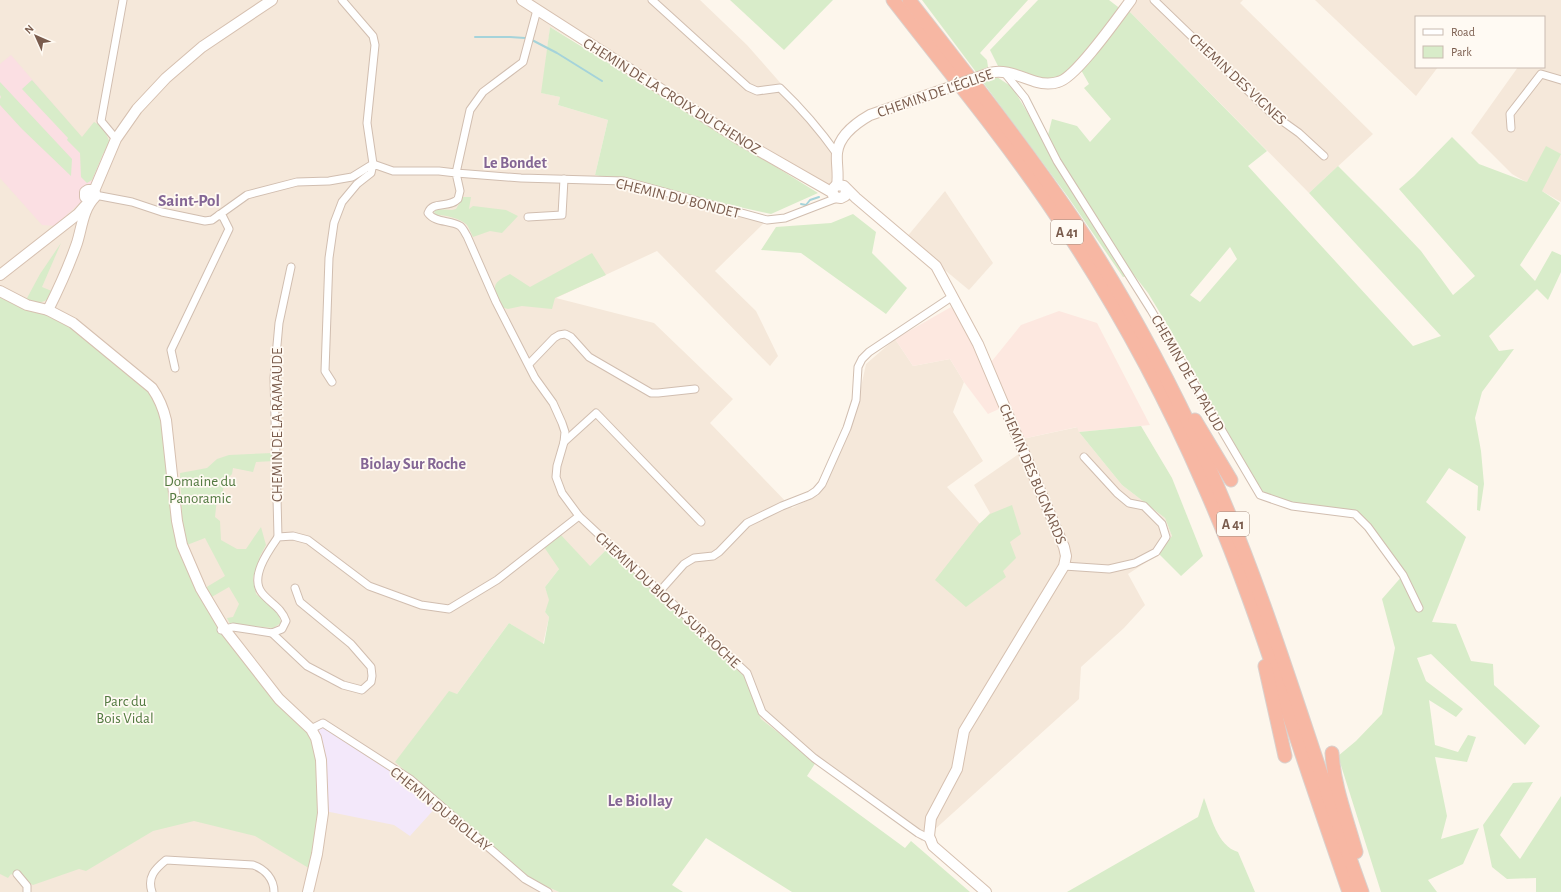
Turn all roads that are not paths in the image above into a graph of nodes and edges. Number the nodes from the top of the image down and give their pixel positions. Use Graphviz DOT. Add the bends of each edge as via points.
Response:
graph roads {
  1 [pos="123,0"];
  2 [pos="272,0"];
  3 [pos="342,0"];
  4 [pos="522,0"];
  5 [pos="652,0"];
  6 [pos="893,0"];
  7 [pos="909,0"];
  8 [pos="1132,0"];
  9 [pos="1154,0"];
  10 [pos="537,10"];
  11 [pos="1004,72"];
  12 [pos="1561,80"];
  13 [pos="1511,128"];
  14 [pos="116,139"];
  15 [pos="837,154"];
  16 [pos="1324,156"];
  17 [pos="373,164"];
  18 [pos="456,173"];
  19 [pos="564,179"];
  20 [pos="837,189"];
  21 [pos="90,198"];
  22 [pos="219,215"];
  23 [pos="528,217"];
  24 [pos="291,266"];
  25 [pos="0,275"];
  26 [pos="0,292"];
  27 [pos="953,296"];
  28 [pos="44,309"];
  29 [pos="1146,340"];
  30 [pos="529,364"];
  31 [pos="175,368"];
  32 [pos="332,382"];
  33 [pos="695,388"];
  34 [pos="564,442"];
  35 [pos="1084,457"];
  36 [pos="1231,480"];
  37 [pos="579,516"];
  38 [pos="701,522"];
  39 [pos="278,537"];
  40 [pos="1064,566"];
  41 [pos="295,588"];
  42 [pos="660,591"];
  43 [pos="1252,606"];
  44 [pos="1419,608"];
  45 [pos="226,629"];
  46 [pos="272,633"];
  47 [pos="312,729"];
  48 [pos="1332,753"];
  49 [pos="1284,756"];
  50 [pos="931,840"];
  51 [pos="17,874"];
  52 [pos="28,892"];
  53 [pos="152,892"];
  54 [pos="274,892"];
  55 [pos="308,892"];
  56 [pos="548,892"];
  57 [pos="986,892"];
  58 [pos="1349,892"];
  59 [pos="1362,892"];
  60 [pos="1366,892"];
  1 -- 14 [label="street" via="101,120"];
  2 -- 14 [label="street" via="202,46 169,75 137,109"];
  3 -- 17 [label="street" via="373,36 376,45 367,123"];
  4 -- 10 [label="street, CHEMIN DE LA CROIX DU CHENOZ"];
  5 -- 15 [label="street" via="748,87 757,91 780,88"];
  6 -- 43 [label="highway, A 41" via="1005,144 1051,209 1104,292 1174,420 1205,486"];
  7 -- 29 [label="highway, A 41" via="1057,196"];
  8 -- 11 [label="street, CHEMIN DE L'ÉGLISE" via="1079,67 1060,82 1040,83"];
  9 -- 16 [label="street, CHEMIN DES VIGNES" via="1271,113 1299,133"];
  10 -- 18 [label="street" via="523,62 483,92 470,110"];
  10 -- 20 [label="street, CHEMIN DE LA CROIX DU CHENOZ" via="737,138"];
  11 -- 15 [label="street, CHEMIN DE L'ÉGLISE, bridge" via="995,71 870,115 849,130 842,139"];
  11 -- 44 [label="street, CHEMIN DE LA PALUD" via="1025,98 1057,161 1152,310 1260,494 1292,506 1355,514 1368,527 1403,575"];
  12 -- 13 [label="street" via="1540,74 1510,114"];
  14 -- 21 [label="street"];
  15 -- 20 [label="street, CHEMIN DE L'ÉGLISE"];
  17 -- 18 [label="street, CHEMIN DU BONDET" via="393,171"];
  17 -- 22 [label="street" via="352,177 297,182 247,195"];
  17 -- 32 [label="street" via="371,173 342,202 334,223 329,258 325,356 325,371"];
  18 -- 19 [label="street, CHEMIN DU BONDET"];
  18 -- 30 [label="street" via="460,191 458,199 451,204 433,206 428,213 434,219 461,226 496,302"];
  19 -- 20 [label="street, CHEMIN DU BONDET" via="624,181 767,220 785,218 823,202"];
  19 -- 23 [label="street" via="562,215"];
  20 -- 27 [label="street, CHEMIN DES BUGNARDS" via="856,198 936,266"];
  21 -- 22 [label="street" via="132,202 162,212 205,221"];
  21 -- 25 [label="street" via="78,214"];
  21 -- 28 [label="street" via="58,290"];
  22 -- 31 [label="street" via="229,229 171,350"];
  24 -- 39 [label="street, CHEMIN DE LA RAMAUDE" via="279,323 274,378"];
  26 -- 28 [label="street" via="27,306"];
  27 -- 40 [label="street, CHEMIN DES BUGNARDS" via="978,344 1064,547"];
  27 -- 42 [label="street" via="862,359 858,367 856,400 847,428 822,484 816,491 747,523 713,556 694,558 684,564"];
  28 -- 45 [label="street" via="78,327 147,384 159,398 166,420 182,545 201,589"];
  29 -- 36 [label="highway"];
  29 -- 59 [label="highway, A 41" via="1204,457 1242,546"];
  30 -- 33 [label="street" via="554,338 565,334 575,341 588,357 651,393"];
  30 -- 34 [label="street" via="558,413 565,432"];
  34 -- 37 [label="street, CHEMIN DU BIOLAY SUR ROCHE" via="556,477 562,493"];
  34 -- 38 [label="street" via="596,413"];
  35 -- 40 [label="street" via="1129,503 1144,506 1162,524 1166,537 1156,552 1135,563 1109,570"];
  37 -- 39 [label="street" via="497,580 449,608 421,605 369,586 308,540 293,536"];
  37 -- 42 [label="street, CHEMIN DU BIOLAY SUR ROCHE"];
  39 -- 46 [label="street" via="262,560 258,582 261,592 283,612 286,621 282,629"];
  40 -- 50 [label="street, CHEMIN DES BUGNARDS" via="964,731 957,769 933,812 930,822"];
  41 -- 46 [label="street" via="300,602 351,644 371,667 371,682 362,690 343,685 307,666"];
  42 -- 50 [label="street, CHEMIN DU BIOLAY SUR ROCHE" via="747,673 762,712 814,758"];
  43 -- 49 [label="highway"];
  43 -- 58 [label="highway, A 41"];
  45 -- 46 [label="street"];
  45 -- 47 [label="street" via="279,699"];
  47 -- 55 [label="street" via="321,760 324,813 318,854"];
  47 -- 56 [label="street, CHEMIN DU BIOLLAY" via="323,723 410,779 525,879"];
  48 -- 60 [label="highway" via="1338,788"];
  50 -- 57 [label="street"];
  51 -- 52 [label="street" via="27,886"];
  53 -- 54 [label="street" via="150,880 155,870 166,860 253,865 271,878"];
}
